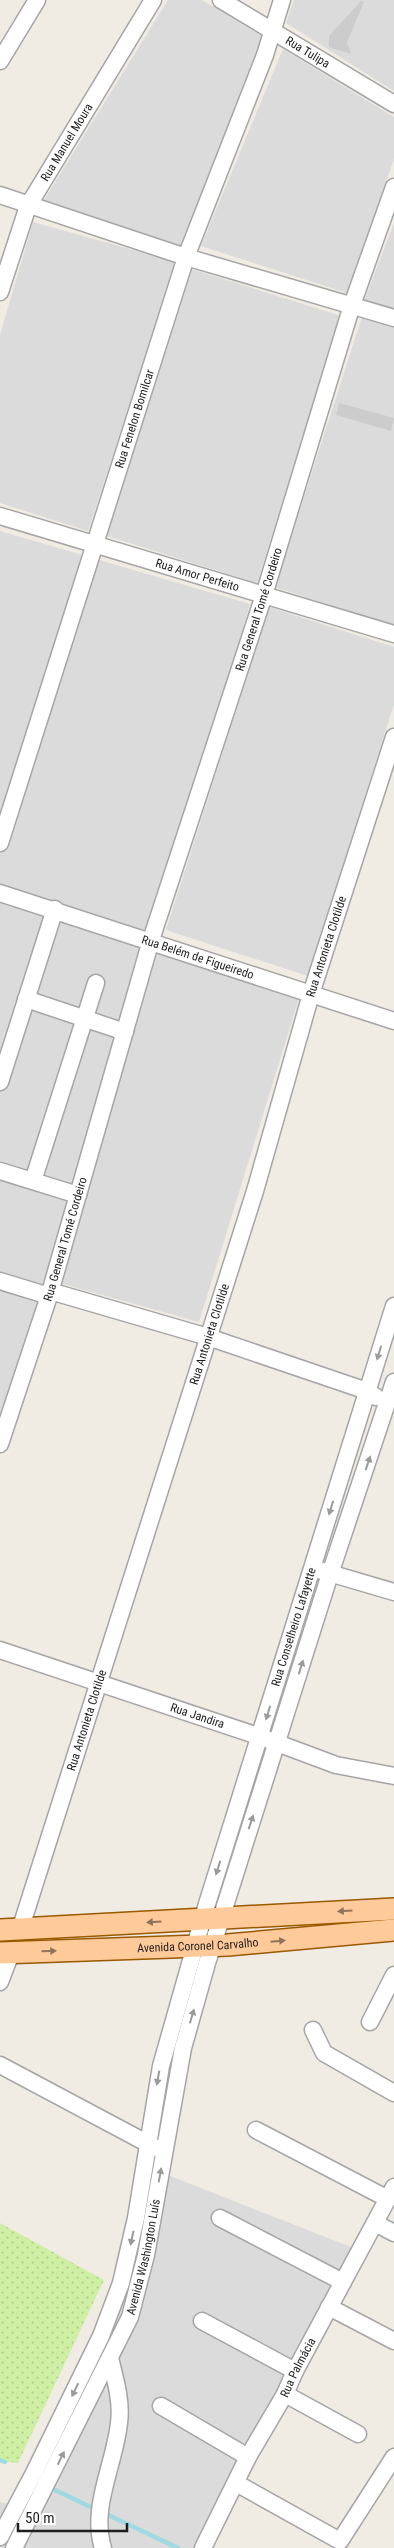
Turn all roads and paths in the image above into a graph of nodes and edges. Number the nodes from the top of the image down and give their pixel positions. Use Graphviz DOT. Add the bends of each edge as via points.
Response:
graph roads {
  1 [pos="37,0"];
  2 [pos="153,0"];
  3 [pos="221,0"];
  4 [pos="282,0"];
  5 [pos="271,32"];
  6 [pos="0,61"];
  7 [pos="394,104"];
  8 [pos="394,186"];
  9 [pos="0,195"];
  10 [pos="28,206"];
  11 [pos="186,257"];
  12 [pos="1,284"];
  13 [pos="352,306"];
  14 [pos="394,318"];
  15 [pos="0,516"];
  16 [pos="94,543"];
  17 [pos="264,594"];
  18 [pos="394,634"];
  19 [pos="394,737"];
  20 [pos="0,843"];
  21 [pos="0,893"];
  22 [pos="55,909"];
  23 [pos="151,940"];
  24 [pos="96,982"];
  25 [pos="311,994"];
  26 [pos="26,999"];
  27 [pos="84,1019"];
  28 [pos="394,1021"];
  29 [pos="125,1032"];
  30 [pos="0,1082"];
  31 [pos="0,1171"];
  32 [pos="33,1181"];
  33 [pos="78,1195"];
  34 [pos="0,1281"];
  35 [pos="50,1294"];
  36 [pos="394,1306"];
  37 [pos="208,1337"];
  38 [pos="394,1382"];
  39 [pos="367,1392"];
  40 [pos="391,1406"];
  41 [pos="0,1444"];
  42 [pos="312,1568"];
  43 [pos="330,1574"];
  44 [pos="394,1592"];
  45 [pos="0,1650"];
  46 [pos="99,1683"];
  47 [pos="261,1737"];
  48 [pos="277,1744"];
  49 [pos="394,1776"];
  50 [pos="228,1838"];
  51 [pos="244,1843"];
  52 [pos="394,1909"];
  53 [pos="212,1919"];
  54 [pos="10,1930"];
  55 [pos="394,1930"];
  56 [pos="203,1946"];
  57 [pos="5,1953"];
  58 [pos="394,1975"];
  59 [pos="0,1982"];
  60 [pos="370,2022"];
  61 [pos="313,2030"];
  62 [pos="0,2065"];
  63 [pos="394,2092"];
  64 [pos="256,2130"];
  65 [pos="147,2143"];
  66 [pos="164,2152"];
  67 [pos="391,2193"];
  68 [pos="220,2218"];
  69 [pos="375,2223"];
  70 [pos="394,2232"];
  71 [pos="343,2282"];
  72 [pos="329,2307"];
  73 [pos="202,2321"];
  74 [pos="394,2340"];
  75 [pos="110,2358"];
  76 [pos="295,2371"];
  77 [pos="285,2394"];
  78 [pos="161,2406"];
  79 [pos="358,2434"];
  80 [pos="248,2457"];
  81 [pos="394,2457"];
  82 [pos="29,2483"];
  83 [pos="236,2483"];
  84 [pos="44,2490"];
  85 [pos="4,2530"];
  86 [pos="23,2532"];
  87 [pos="14,2548"];
  88 [pos="103,2548"];
  89 [pos="202,2548"];
  1 -- 6 [label="street"];
  2 -- 10 [label="street, Rua Manuel Moura"];
  3 -- 5 [label="street, Rua Tulipa"];
  4 -- 5 [label="street, Rua Fenelon Bomilcar"];
  5 -- 7 [label="street, Rua Tulipa"];
  5 -- 11 [label="street, Rua Fenelon Bomilcar" via="265,55"];
  8 -- 13 [label="street, Rua General Tomé Cordeiro"];
  9 -- 10 [label="street"];
  10 -- 11 [label="street"];
  10 -- 12 [label="street, Rua Manuel Moura"];
  11 -- 13 [label="street"];
  11 -- 16 [label="street, Rua Fenelon Bomilcar"];
  13 -- 14 [label="street"];
  13 -- 17 [label="street, Rua General Tomé Cordeiro"];
  15 -- 16 [label="street, Rua Amor Perfeito"];
  16 -- 17 [label="street, Rua Amor Perfeito"];
  16 -- 20 [label="street, Rua Fenelon Bomilcar"];
  17 -- 18 [label="street, Rua Amor Perfeito"];
  17 -- 23 [label="street, Rua General Tomé Cordeiro"];
  19 -- 25 [label="street, Rua Antonieta Clotilde"];
  21 -- 22 [label="street, Rua Belém de Figueiredo"];
  22 -- 23 [label="street, Rua Belém de Figueiredo"];
  22 -- 26 [label="street"];
  23 -- 25 [label="street, Rua Belém de Figueiredo"];
  23 -- 29 [label="street, Rua General Tomé Cordeiro"];
  24 -- 27 [label="street"];
  25 -- 28 [label="street, Rua Belém de Figueiredo"];
  25 -- 37 [label="street, Rua Antonieta Clotilde" via="255,1191"];
  26 -- 27 [label="street"];
  26 -- 30 [label="street"];
  27 -- 29 [label="street"];
  27 -- 32 [label="street"];
  29 -- 33 [label="street, Rua General Tomé Cordeiro"];
  31 -- 32 [label="street"];
  32 -- 33 [label="street"];
  33 -- 35 [label="street, Rua General Tomé Cordeiro"];
  34 -- 35 [label="street"];
  35 -- 37 [label="street"];
  35 -- 41 [label="street, Rua General Tomé Cordeiro"];
  36 -- 39 [label="street, Rua Conselheiro Lafayette, one-way"];
  37 -- 39 [label="street"];
  37 -- 46 [label="street, Rua Antonieta Clotilde"];
  38 -- 40 [label="street, Rua Conselheiro Lafayette"];
  39 -- 40 [label="street"];
  39 -- 42 [label="street, Rua Conselheiro Lafayette, one-way"];
  43 -- 40 [label="street, Rua Conselheiro Lafayette, one-way"];
  42 -- 43 [label="street"];
  42 -- 47 [label="street, Rua Conselheiro Lafayette, one-way"];
  43 -- 44 [label="street"];
  48 -- 43 [label="street, Rua Conselheiro Lafayette, one-way"];
  45 -- 46 [label="street, Rua Jandira"];
  46 -- 47 [label="street, Rua Jandira"];
  46 -- 54 [label="street, Rua Antonieta Clotilde"];
  47 -- 48 [label="street, Rua Jandira"];
  47 -- 50 [label="street, Rua Conselheiro Lafayette"];
  48 -- 49 [label="street, Rua Jandira" via="336,1765"];
  51 -- 48 [label="street, Rua Conselheiro Lafayette, one-way"];
  50 -- 51 [label="street"];
  50 -- 53 [label="street, Rua Conselheiro Lafayette, one-way"];
  51 -- 53 [label="street, Rua Conselheiro Lafayette"];
  52 -- 53 [label="main road, Avenida Coronel Carvalho, one-way"];
  53 -- 54 [label="main road, Avenida Coronel Carvalho, one-way"];
  53 -- 56 [label="street, Rua Conselheiro Lafayette"];
  56 -- 55 [label="main road, Avenida Coronel Carvalho, one-way"];
  57 -- 56 [label="main road, Avenida Coronel Carvalho, one-way"];
  56 -- 65 [label="street, Avenida Washington Luís, one-way" via="160,2066"];
  66 -- 56 [label="street, Avenida Washington Luís, one-way"];
  57 -- 59 [label="street"];
  58 -- 60 [label="street"];
  61 -- 63 [label="street" via="324,2053"];
  62 -- 65 [label="street"];
  64 -- 67 [label="street"];
  65 -- 66 [label="street"];
  65 -- 82 [label="street, Avenida Washington Luís, one-way" via="136,2218 121,2283 101,2336"];
  75 -- 66 [label="street, Avenida Washington Luís, one-way" via="130,2317 146,2255"];
  67 -- 69 [label="street, Rua Palmácia"];
  68 -- 71 [label="street"];
  69 -- 70 [label="street"];
  69 -- 71 [label="street, Rua Palmácia"];
  71 -- 72 [label="street, Rua Palmácia"];
  72 -- 74 [label="street"];
  72 -- 76 [label="street, Rua Palmácia"];
  73 -- 76 [label="street"];
  84 -- 75 [label="street, Avenida Washington Luís, one-way"];
  75 -- 88 [label="street" via="120,2420 101,2511 99,2535"];
  76 -- 77 [label="street, Rua Palmácia"];
  77 -- 79 [label="street"];
  77 -- 80 [label="street, Rua Palmácia"];
  78 -- 80 [label="street"];
  80 -- 83 [label="street, Rua Palmácia"];
  81 -- 83 [label="street" via="340,2541"];
  82 -- 84 [label="street"];
  82 -- 85 [label="street, Avenida Washington Luís"];
  83 -- 89 [label="street, Rua Palmácia"];
  84 -- 86 [label="street, Avenida Washington Luís"];
  85 -- 86 [label="street"];
  86 -- 87 [label="street, Avenida Washington Luís"];
}
